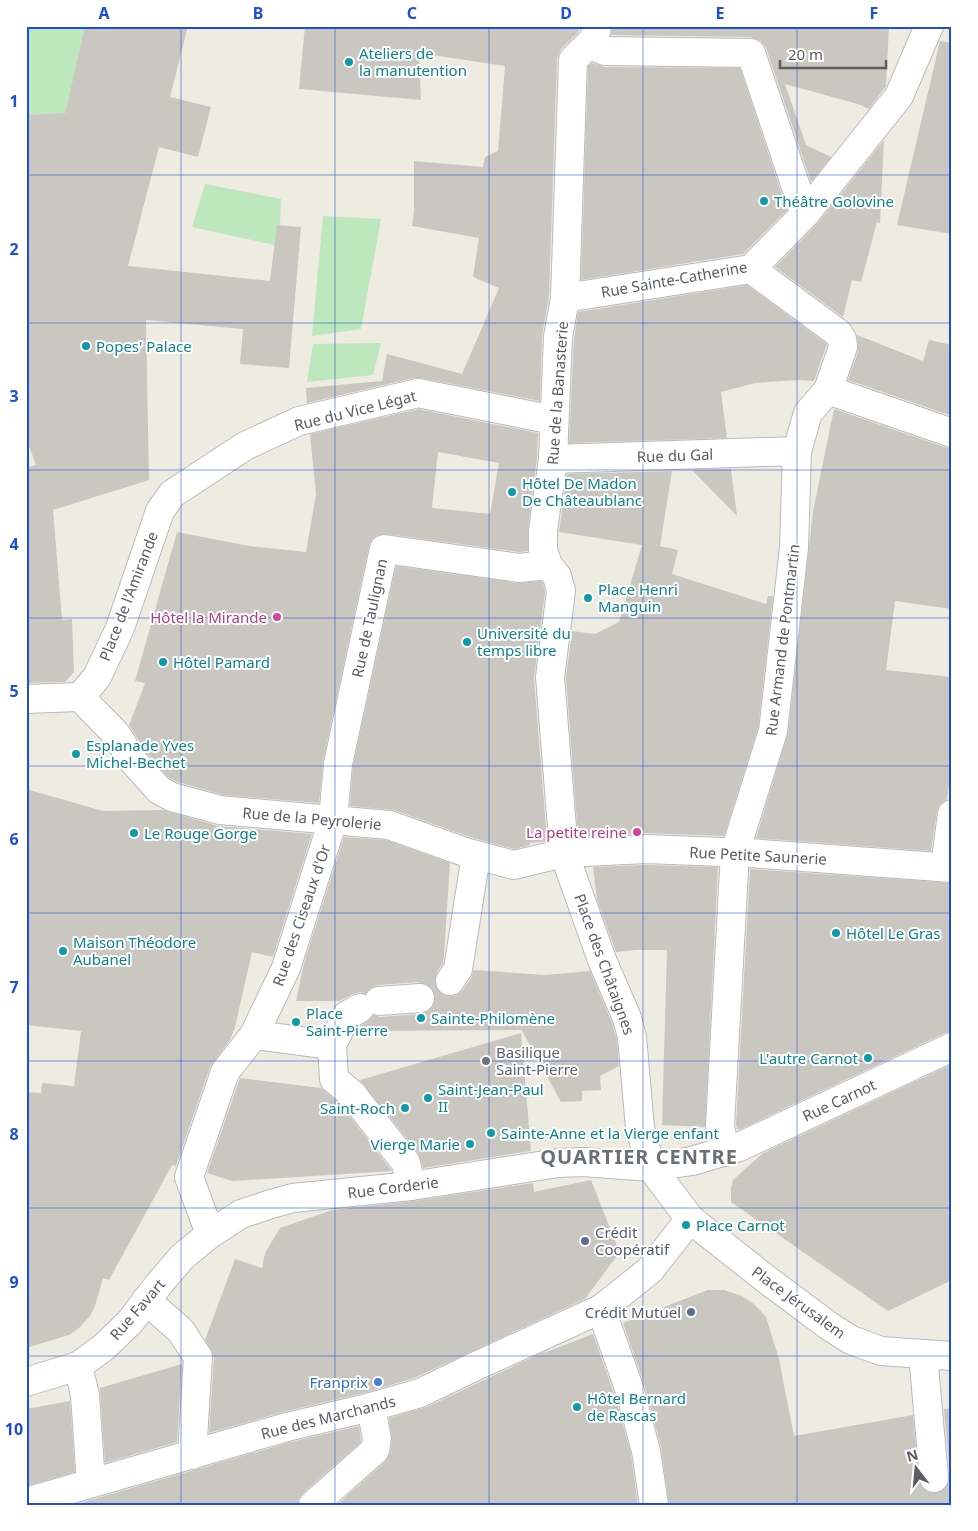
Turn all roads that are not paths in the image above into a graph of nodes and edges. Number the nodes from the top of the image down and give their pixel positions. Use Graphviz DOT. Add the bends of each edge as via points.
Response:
graph roads {
  1 [pos="929,26"];
  2 [pos="594,36"];
  3 [pos="805,214"];
  4 [pos="751,268"];
  5 [pos="565,298"];
  6 [pos="828,390"];
  7 [pos="554,420"];
  8 [pos="952,433"];
  9 [pos="797,451"];
  10 [pos="553,459"];
  11 [pos="172,494"];
  12 [pos="548,565"];
  13 [pos="80,697"];
  14 [pos="26,699"];
  15 [pos="952,814"];
  16 [pos="333,820"];
  17 [pos="735,852"];
  18 [pos="470,853"];
  19 [pos="564,853"];
  20 [pos="948,868"];
  21 [pos="450,981"];
  22 [pos="420,998"];
  23 [pos="254,1035"];
  24 [pos="332,1045"];
  25 [pos="952,1047"];
  26 [pos="726,1152"];
  27 [pos="651,1167"];
  28 [pos="411,1186"];
  29 [pos="690,1219"];
  30 [pos="210,1234"];
  31 [pos="146,1300"];
  32 [pos="609,1303"];
  33 [pos="923,1354"];
  34 [pos="952,1356"];
  35 [pos="78,1366"];
  36 [pos="26,1382"];
  37 [pos="371,1407"];
  38 [pos="192,1455"];
  39 [pos="934,1478"];
  40 [pos="91,1484"];
  41 [pos="26,1502"];
  42 [pos="313,1505"];
  43 [pos="654,1505"];
  1 -- 3 [label="street, Rue Sainte-Catherine" via="899,96"];
  2 -- 3 [label="street" via="605,51 751,53"];
  2 -- 5 [label="street, Rue de la Banasterie" via="573,60"];
  3 -- 4 [label="street, Rue Sainte-Catherine"];
  4 -- 5 [label="street, Rue Sainte-Catherine"];
  4 -- 6 [label="street, Rue Armand de Pontmartin" via="842,339"];
  5 -- 7 [label="street, Rue de la Banasterie" via="558,337"];
  6 -- 8 [label="street"];
  6 -- 9 [label="street, Rue Armand de Pontmartin" via="808,413"];
  7 -- 10 [label="street, Rue de la Banasterie"];
  7 -- 11 [label="street, Rue du Vice Légat" via="418,393 299,422 245,446"];
  9 -- 10 [label="street, Rue du Gal"];
  9 -- 17 [label="street, Rue Armand de Pontmartin" via="794,548 773,732"];
  10 -- 12 [label="street, Rue de la Banasterie" via="543,530"];
  11 -- 13 [label="street, Place de l'Amirande" via="160,511 120,628 97,677"];
  12 -- 16 [label="street, Rue de Taulignan" via="519,568 384,549 338,764"];
  12 -- 19 [label="street, Rue de la Banasterie" via="557,576 561,591 550,677"];
  13 -- 14 [label="street"];
  13 -- 16 [label="street, Rue de la Peyrolerie" via="116,734 159,790 172,797 220,810"];
  15 -- 20 [label="street"];
  16 -- 18 [label="street, Rue de la Peyrolerie" via="390,825"];
  16 -- 23 [label="street, Rue des Ciseaux d'Or" via="286,968"];
  17 -- 19 [label="street, Rue Petite Saunerie" via="646,849"];
  17 -- 20 [label="street, Rue Petite Saunerie"];
  17 -- 26 [label="street, Rue Armand de Pontmartin" via="720,1125"];
  18 -- 19 [label="street" via="514,865"];
  18 -- 21 [label="street" via="458,969"];
  19 -- 27 [label="street, Place des Châtaignes" via="602,960 627,1018 632,1037 640,1128"];
  22 -- 24 [label="street" via="370,1005 346,1016"];
  23 -- 24 [label="street"];
  23 -- 30 [label="street, Rue des Ciseaux d'Or" via="225,1072 189,1177"];
  24 -- 28 [label="street" via="334,1078 352,1094 406,1163"];
  25 -- 26 [label="street, Rue Carnot"];
  26 -- 27 [label="street"];
  27 -- 28 [label="street, Rue Corderie" via="558,1163"];
  27 -- 29 [label="street"];
  28 -- 30 [label="street, Rue Corderie" via="293,1198 241,1214"];
  29 -- 32 [label="street" via="650,1270"];
  29 -- 33 [label="street, Place Jérusalem" via="766,1280 851,1340 881,1351"];
  30 -- 31 [label="street, Rue Favart" via="182,1257"];
  31 -- 35 [label="street, Rue Favart" via="130,1322"];
  31 -- 38 [label="street" via="181,1331 198,1357"];
  32 -- 37 [label="street, Rue des Marchands" via="420,1393"];
  32 -- 43 [label="street" via="646,1451"];
  33 -- 34 [label="street, Place Jérusalem"];
  33 -- 39 [label="street"];
  35 -- 36 [label="street, Rue Favart"];
  35 -- 40 [label="street" via="85,1394"];
  37 -- 38 [label="street, Rue des Marchands"];
  37 -- 42 [label="street" via="377,1439 375,1450"];
  38 -- 40 [label="street, Rue des Marchands"];
  40 -- 41 [label="street, Rue des Marchands"];
}
